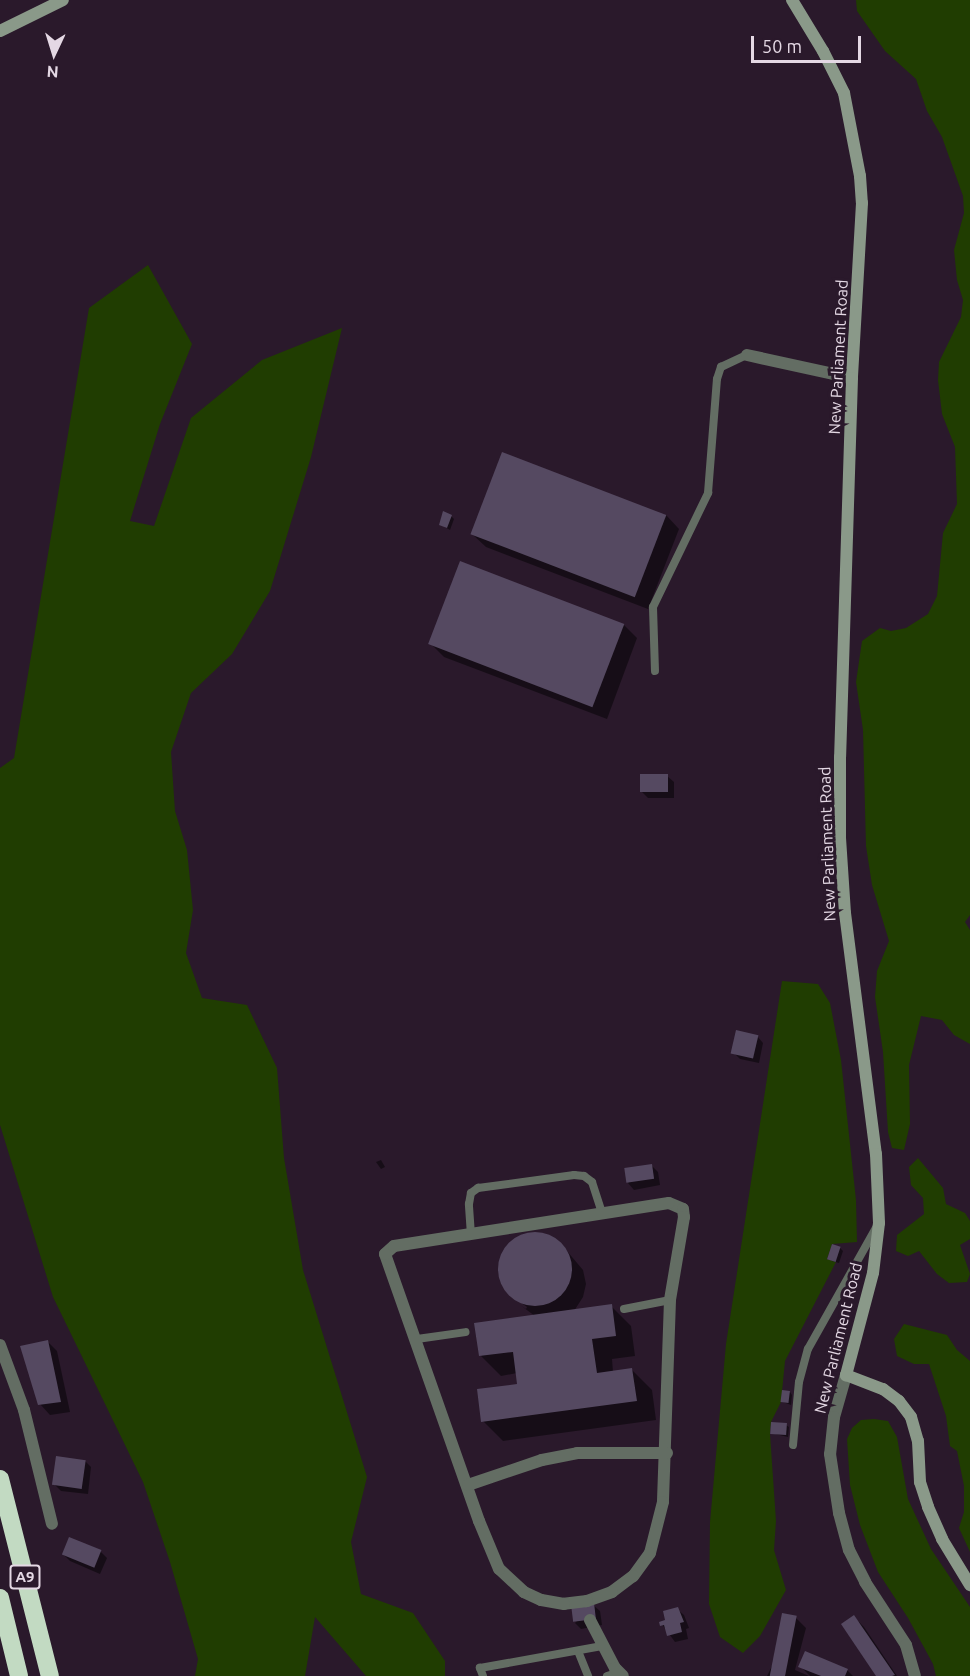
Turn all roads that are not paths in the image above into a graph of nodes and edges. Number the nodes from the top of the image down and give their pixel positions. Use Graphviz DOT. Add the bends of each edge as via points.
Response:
graph roads {
  1 [pos="63,0"];
  2 [pos="792,0"];
  3 [pos="0,31"];
  4 [pos="747,355"];
  5 [pos="852,378"];
  6 [pos="655,671"];
  7 [pos="602,1212"];
  8 [pos="879,1224"];
  9 [pos="471,1235"];
  10 [pos="670,1300"];
  11 [pos="624,1309"];
  12 [pos="466,1332"];
  13 [pos="417,1340"];
  14 [pos="0,1345"];
  15 [pos="846,1375"];
  16 [pos="793,1445"];
  17 [pos="667,1453"];
  18 [pos="0,1479"];
  19 [pos="468,1485"];
  20 [pos="52,1524"];
  21 [pos="970,1585"];
  22 [pos="0,1598"];
  23 [pos="591,1624"];
  24 [pos="602,1646"];
  25 [pos="578,1651"];
  26 [pos="616,1675"];
  27 [pos="19,1676"];
  28 [pos="50,1676"];
  29 [pos="483,1676"];
  30 [pos="588,1676"];
  31 [pos="915,1676"];
  1 -- 3 [label="street"];
  2 -- 5 [label="street, New Parliament Road" via="844,93 860,176 859,279"];
  4 -- 5 [label="street"];
  4 -- 6 [label="lane" via="721,367 717,379 708,493 653,607"];
  5 -- 8 [label="street, New Parliament Road" via="840,838 845,913 876,1154"];
  7 -- 9 [label="street"];
  7 -- 9 [label="lane" via="592,1182 584,1176 478,1188 471,1193 469,1204"];
  7 -- 10 [label="street" via="669,1203 682,1209 684,1217"];
  8 -- 15 [label="street, New Parliament Road" via="873,1273"];
  8 -- 16 [label="lane" via="808,1349 799,1382"];
  9 -- 13 [label="street" via="394,1246 385,1254"];
  10 -- 11 [label="lane"];
  10 -- 17 [label="street"];
  12 -- 13 [label="lane"];
  13 -- 19 [label="street"];
  14 -- 20 [label="street" via="24,1410"];
  15 -- 21 [label="street" via="884,1389 911,1417 918,1441 920,1482 928,1507"];
  15 -- 31 [label="street, New Parliament Road" via="834,1417 830,1454 834,1489 849,1550 906,1645"];
  17 -- 19 [label="street" via="577,1454 542,1460"];
  17 -- 19 [label="street" via="663,1502 650,1553 633,1576 612,1592 587,1603 541,1600 524,1592 499,1569"];
  18 -- 28 [label="highway, A9"];
  22 -- 27 [label="highway, A9"];
  23 -- 24 [label="street"];
  24 -- 25 [label="lane"];
  24 -- 26 [label="street"];
  25 -- 29 [label="lane" via="480,1668"];
  25 -- 30 [label="lane"];
}
